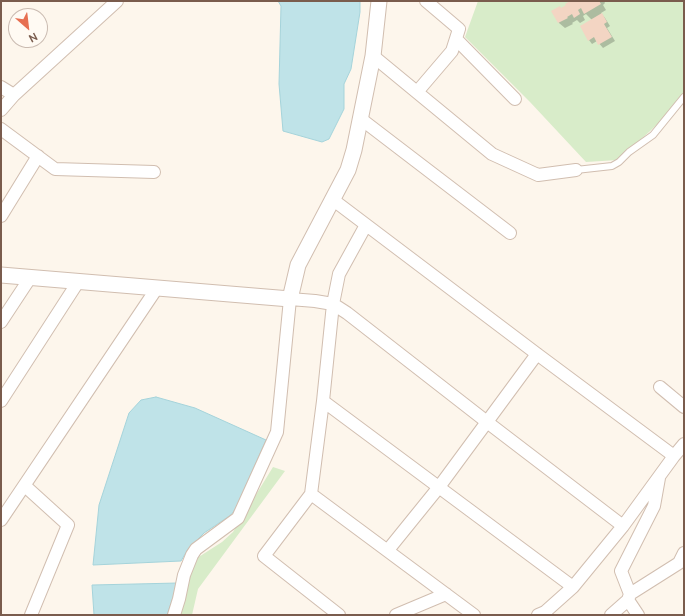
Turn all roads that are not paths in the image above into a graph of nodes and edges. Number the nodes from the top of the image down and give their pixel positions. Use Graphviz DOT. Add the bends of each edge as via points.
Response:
graph roads {
  1 [pos="117,1"];
  2 [pos="379,1"];
  3 [pos="426,1"];
  4 [pos="456,39"];
  5 [pos="373,56"];
  6 [pos="1,87"];
  7 [pos="417,92"];
  8 [pos="14,95"];
  9 [pos="684,97"];
  10 [pos="515,99"];
  11 [pos="1,110"];
  12 [pos="361,119"];
  13 [pos="1,129"];
  14 [pos="38,156"];
  15 [pos="576,170"];
  16 [pos="154,172"];
  17 [pos="332,199"];
  18 [pos="1,216"];
  19 [pos="366,224"];
  20 [pos="510,233"];
  21 [pos="1,276"];
  22 [pos="30,278"];
  23 [pos="78,282"];
  24 [pos="157,288"];
  25 [pos="290,299"];
  26 [pos="333,304"];
  27 [pos="1,322"];
  28 [pos="537,354"];
  29 [pos="660,387"];
  30 [pos="1,401"];
  31 [pos="323,401"];
  32 [pos="684,407"];
  33 [pos="487,422"];
  34 [pos="684,444"];
  35 [pos="674,456"];
  36 [pos="660,475"];
  37 [pos="25,486"];
  38 [pos="439,487"];
  39 [pos="311,494"];
  40 [pos="1,520"];
  41 [pos="623,526"];
  42 [pos="388,550"];
  43 [pos="684,553"];
  44 [pos="573,586"];
  45 [pos="446,594"];
  46 [pos="629,597"];
  47 [pos="32,615"];
  48 [pos="174,615"];
  49 [pos="339,615"];
  50 [pos="396,615"];
  51 [pos="474,615"];
  52 [pos="538,615"];
  53 [pos="611,615"];
  54 [pos="638,615"];
  1 -- 8 [label="street"];
  2 -- 5 [label="street"];
  3 -- 4 [label="street" via="459,29"];
  4 -- 7 [label="street" via="452,51"];
  4 -- 10 [label="street"];
  5 -- 7 [label="street"];
  5 -- 12 [label="street"];
  6 -- 8 [label="street"];
  7 -- 15 [label="street" via="492,154 538,175"];
  8 -- 11 [label="street"];
  9 -- 15 [label="lane" via="653,135 619,162 612,166"];
  12 -- 17 [label="street" via="348,170"];
  12 -- 20 [label="street"];
  13 -- 14 [label="street"];
  14 -- 16 [label="street" via="55,169"];
  14 -- 18 [label="street"];
  17 -- 19 [label="street"];
  17 -- 25 [label="street" via="298,265"];
  19 -- 26 [label="street" via="339,274"];
  19 -- 28 [label="street"];
  21 -- 22 [label="street"];
  22 -- 23 [label="street"];
  22 -- 27 [label="street"];
  23 -- 24 [label="street"];
  23 -- 30 [label="street"];
  24 -- 25 [label="street"];
  24 -- 37 [label="street"];
  25 -- 26 [label="street"];
  25 -- 48 [label="street" via="277,432 238,518 196,549 192,555"];
  26 -- 31 [label="street"];
  26 -- 33 [label="street"];
  28 -- 33 [label="street"];
  28 -- 35 [label="street"];
  29 -- 32 [label="street"];
  31 -- 38 [label="street"];
  31 -- 39 [label="street"];
  33 -- 38 [label="street"];
  33 -- 41 [label="street"];
  34 -- 35 [label="street"];
  35 -- 36 [label="street"];
  36 -- 41 [label="street"];
  36 -- 46 [label="street" via="654,506 621,571"];
  37 -- 40 [label="street"];
  37 -- 47 [label="street" via="68,525"];
  38 -- 42 [label="street"];
  38 -- 44 [label="street"];
  39 -- 42 [label="street"];
  39 -- 49 [label="street" via="264,556"];
  41 -- 44 [label="street"];
  42 -- 45 [label="street"];
  43 -- 46 [label="street" via="678,563"];
  44 -- 52 [label="street" via="546,612"];
  45 -- 50 [label="street"];
  45 -- 51 [label="street"];
  46 -- 53 [label="street"];
  46 -- 54 [label="street"];
}
